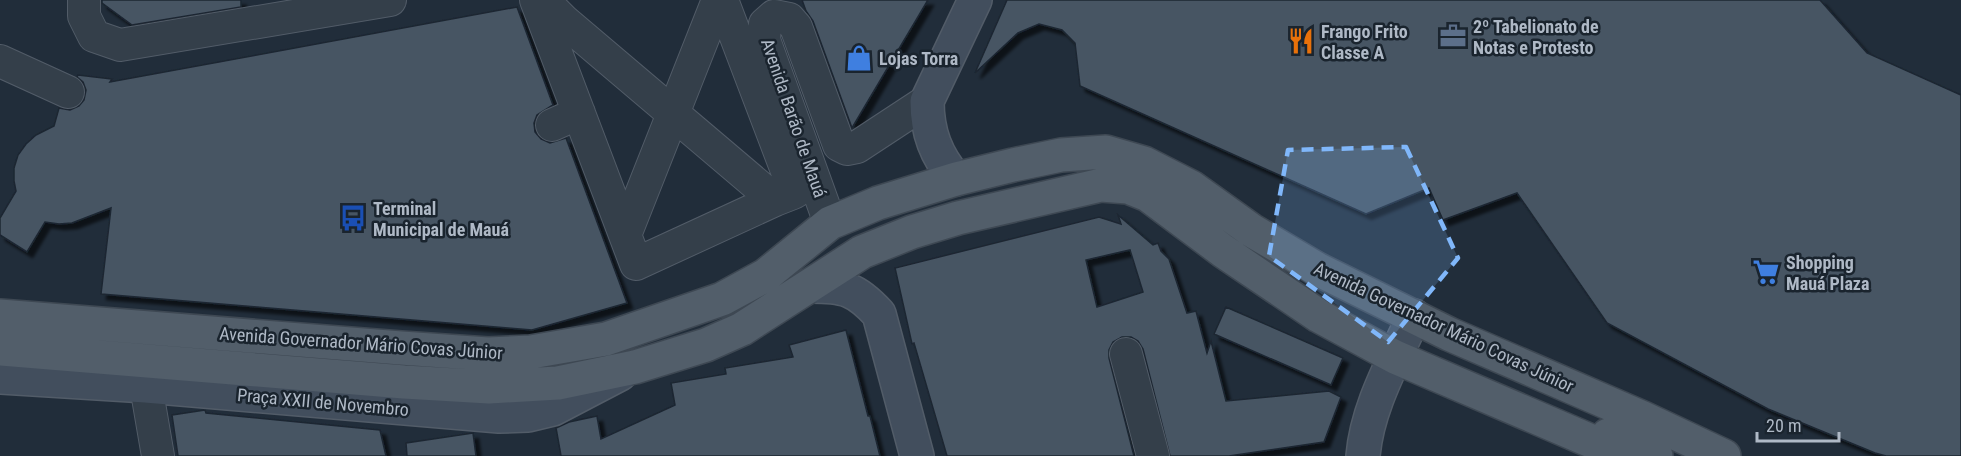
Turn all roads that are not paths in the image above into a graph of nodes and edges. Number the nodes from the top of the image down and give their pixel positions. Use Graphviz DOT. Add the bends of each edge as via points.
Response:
graph roads {
  1 [pos="84,0"];
  2 [pos="390,0"];
  3 [pos="536,0"];
  4 [pos="543,0"];
  5 [pos="720,0"];
  6 [pos="975,0"];
  7 [pos="771,8"];
  8 [pos="0,61"];
  9 [pos="68,92"];
  10 [pos="927,100"];
  11 [pos="673,114"];
  12 [pos="956,179"];
  13 [pos="795,192"];
  14 [pos="830,223"];
  15 [pos="614,233"];
  16 [pos="811,286"];
  17 [pos="0,316"];
  18 [pos="1414,316"];
  19 [pos="0,349"];
  20 [pos="1126,354"];
  21 [pos="1395,357"];
  22 [pos="635,367"];
  23 [pos="0,377"];
  24 [pos="146,386"];
  25 [pos="1574,433"];
  26 [pos="158,456"];
  27 [pos="917,456"];
  28 [pos="1153,456"];
  29 [pos="1364,456"];
  30 [pos="1626,456"];
  31 [pos="1656,456"];
  32 [pos="1724,456"];
  1 -- 2 [label="street" via="84,16 94,36 120,45"];
  3 -- 15 [label="street" via="566,119"];
  4 -- 11 [label="street"];
  5 -- 11 [label="street"];
  5 -- 13 [label="street"];
  6 -- 10 [label="main road"];
  7 -- 10 [label="street, Avenida Barão de Mauá" via="796,27 839,146 857,147"];
  7 -- 13 [label="street, Avenida Barão de Mauá" via="764,40"];
  8 -- 9 [label="street"];
  10 -- 12 [label="main road" via="932,143"];
  11 -- 13 [label="street"];
  11 -- 15 [label="street"];
  12 -- 14 [label="main road, Avenida Governador Mário Covas Júnior" via="878,203"];
  12 -- 18 [label="main road, Avenida Governador Mário Covas Júnior" via="1061,156 1106,152 1144,163 1191,187 1251,230 1317,269"];
  13 -- 14 [label="street, Avenida Barão de Mauá"];
  13 -- 15 [label="street" via="636,264"];
  14 -- 17 [label="main road, Avenida Governador Mário Covas Júnior" via="766,275 722,299 606,339 531,352 440,351"];
  16 -- 21 [label="main road, Avenida Governador Mário Covas Júnior" via="862,252 912,232 1101,185 1128,187 1148,195 1223,252 1319,316"];
  16 -- 22 [label="main road, Avenida Governador Mário Covas Júnior" via="742,329 706,345"];
  16 -- 27 [label="main road" via="852,290 879,314"];
  18 -- 21 [label="main road"];
  18 -- 32 [label="main road, Avenida Governador Mário Covas Júnior"];
  19 -- 22 [label="main road, Avenida Governador Mário Covas Júnior" via="489,387 558,383"];
  20 -- 28 [label="street"];
  21 -- 25 [label="main road, Avenida Governador Mário Covas Júnior"];
  21 -- 29 [label="main road" via="1370,416"];
  22 -- 24 [label="main road, Praça XXII de Novembro" via="553,409 528,416 471,415"];
  23 -- 24 [label="main road, Praça XXII de Novembro"];
  24 -- 26 [label="street"];
  25 -- 30 [label="main road, Avenida Governador Mário Covas Júnior"];
  25 -- 31 [label="main road" via="1606,434"];
}
